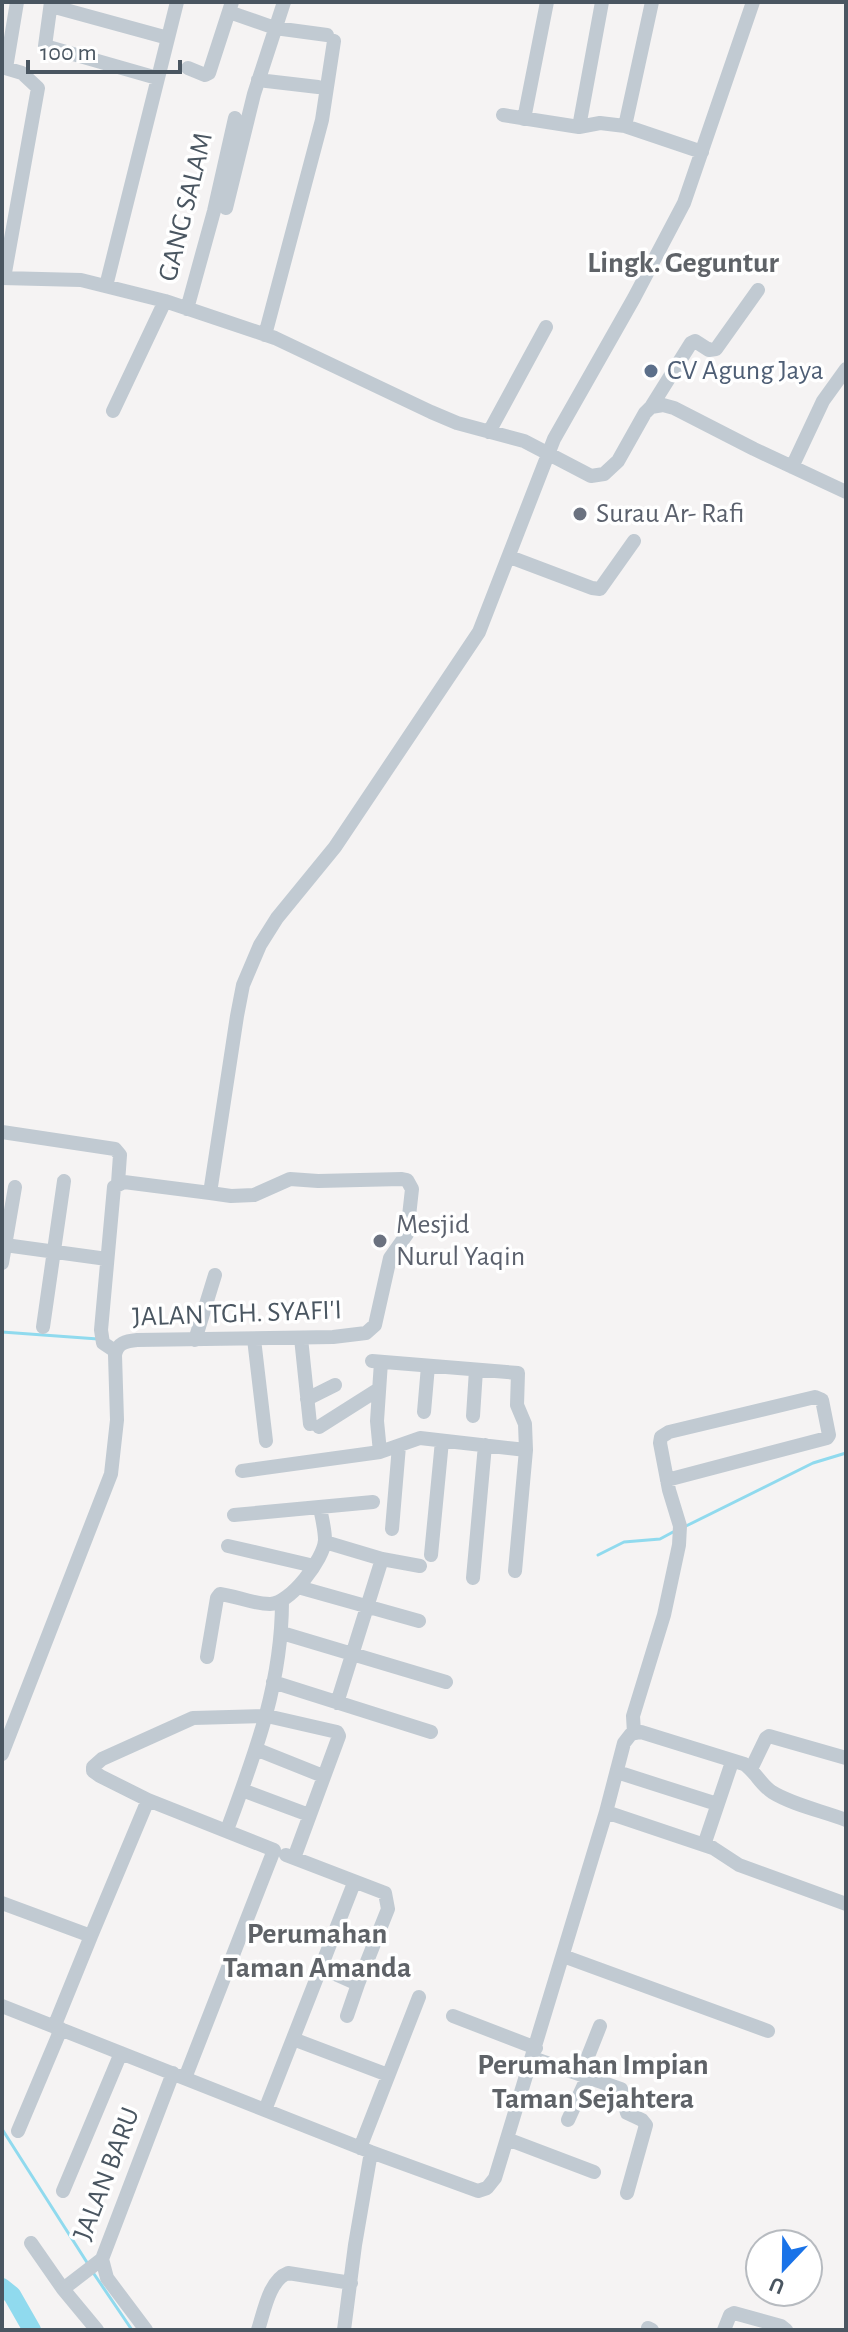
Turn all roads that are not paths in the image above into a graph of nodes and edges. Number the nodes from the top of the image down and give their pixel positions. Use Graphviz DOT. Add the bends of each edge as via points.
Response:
graph roads {
  1 [pos="17,2"];
  2 [pos="177,2"];
  3 [pos="284,2"];
  4 [pos="547,2"];
  5 [pos="602,2"];
  6 [pos="652,2"];
  7 [pos="753,2"];
  8 [pos="51,4"];
  9 [pos="230,7"];
  10 [pos="275,28"];
  11 [pos="168,38"];
  12 [pos="4,68"];
  13 [pos="188,68"];
  14 [pos="157,78"];
  15 [pos="258,80"];
  16 [pos="318,87"];
  17 [pos="503,115"];
  18 [pos="235,118"];
  19 [pos="524,119"];
  20 [pos="625,126"];
  21 [pos="579,127"];
  22 [pos="702,152"];
  23 [pos="226,208"];
  24 [pos="3,278"];
  25 [pos="106,286"];
  26 [pos="758,290"];
  27 [pos="163,305"];
  28 [pos="187,309"];
  29 [pos="546,327"];
  30 [pos="265,335"];
  31 [pos="846,369"];
  32 [pos="651,407"];
  33 [pos="113,411"];
  34 [pos="489,432"];
  35 [pos="546,459"];
  36 [pos="792,467"];
  37 [pos="846,492"];
  38 [pos="634,541"];
  39 [pos="510,557"];
  40 [pos="2,1132"];
  41 [pos="64,1181"];
  42 [pos="118,1183"];
  43 [pos="15,1187"];
  44 [pos="210,1193"];
  45 [pos="5,1245"];
  46 [pos="53,1252"];
  47 [pos="107,1259"];
  48 [pos="2,1263"];
  49 [pos="215,1275"];
  50 [pos="43,1327"];
  51 [pos="364,1334"];
  52 [pos="301,1338"];
  53 [pos="254,1339"];
  54 [pos="195,1340"];
  55 [pos="107,1343"];
  56 [pos="375,1364"];
  57 [pos="428,1366"];
  58 [pos="476,1370"];
  59 [pos="335,1385"];
  60 [pos="379,1389"];
  61 [pos="307,1399"];
  62 [pos="424,1412"];
  63 [pos="473,1416"];
  64 [pos="266,1441"];
  65 [pos="442,1441"];
  66 [pos="485,1445"];
  67 [pos="399,1446"];
  68 [pos="526,1450"];
  69 [pos="380,1452"];
  70 [pos="242,1471"];
  71 [pos="667,1480"];
  72 [pos="373,1502"];
  73 [pos="320,1508"];
  74 [pos="234,1515"];
  75 [pos="392,1529"];
  76 [pos="325,1542"];
  77 [pos="228,1546"];
  78 [pos="382,1559"];
  79 [pos="314,1566"];
  80 [pos="515,1571"];
  81 [pos="473,1578"];
  82 [pos="298,1587"];
  83 [pos="282,1601"];
  84 [pos="366,1606"];
  85 [pos="419,1621"];
  86 [pos="282,1633"];
  87 [pos="353,1653"];
  88 [pos="207,1657"];
  89 [pos="273,1682"];
  90 [pos="446,1682"];
  91 [pos="337,1703"];
  92 [pos="267,1716"];
  93 [pos="431,1732"];
  94 [pos="634,1733"];
  95 [pos="258,1750"];
  96 [pos="2,1752"];
  97 [pos="846,1758"];
  98 [pos="734,1762"];
  99 [pos="751,1769"];
  100 [pos="617,1772"];
  101 [pos="323,1776"];
  102 [pos="242,1790"];
  103 [pos="148,1800"];
  104 [pos="717,1804"];
  105 [pos="606,1812"];
  106 [pos="309,1815"];
  107 [pos="846,1820"];
  108 [pos="227,1830"];
  109 [pos="704,1845"];
  110 [pos="274,1850"];
  111 [pos="294,1858"];
  112 [pos="354,1883"];
  113 [pos="2,1903"];
  114 [pos="846,1904"];
  115 [pos="91,1936"];
  116 [pos="563,1956"];
  117 [pos="322,1968"];
  118 [pos="358,1984"];
  119 [pos="419,1997"];
  120 [pos="2,2006"];
  121 [pos="347,2016"];
  122 [pos="453,2016"];
  123 [pos="600,2026"];
  124 [pos="58,2028"];
  125 [pos="768,2031"];
  126 [pos="293,2039"];
  127 [pos="121,2053"];
  128 [pos="534,2053"];
  129 [pos="388,2075"];
  130 [pos="585,2075"];
  131 [pos="179,2076"];
  132 [pos="265,2110"];
  133 [pos="568,2120"];
  134 [pos="18,2131"];
  135 [pos="507,2139"];
  136 [pos="365,2150"];
  137 [pos="594,2172"];
  138 [pos="63,2191"];
  139 [pos="627,2193"];
  140 [pos="31,2243"];
  141 [pos="100,2261"];
  142 [pos="351,2283"];
  143 [pos="63,2289"];
  144 [pos="142,2329"];
  145 [pos="97,2330"];
  146 [pos="258,2330"];
  147 [pos="344,2330"];
  148 [pos="724,2330"];
  149 [pos="786,2330"];
  1 -- 12 [label="street"];
  2 -- 11 [label="street"];
  3 -- 10 [label="street"];
  4 -- 19 [label="street"];
  5 -- 21 [label="street"];
  6 -- 20 [label="street"];
  7 -- 22 [label="street"];
  8 -- 11 [label="street"];
  8 -- 14 [label="street" via="45,46"];
  9 -- 10 [label="street"];
  9 -- 13 [label="street" via="209,73"];
  10 -- 15 [label="street"];
  10 -- 30 [label="street" via="331,38 322,116"];
  11 -- 14 [label="street"];
  12 -- 24 [label="street" via="22,73 38,88"];
  14 -- 25 [label="street"];
  15 -- 16 [label="street"];
  15 -- 23 [label="street"];
  17 -- 19 [label="street"];
  18 -- 28 [label="street, GANG SALAM"];
  19 -- 21 [label="street"];
  20 -- 21 [label="street"];
  20 -- 22 [label="street"];
  22 -- 35 [label="street" via="686,198"];
  24 -- 25 [label="street" via="81,280"];
  25 -- 27 [label="street"];
  26 -- 32 [label="street" via="716,349 691,343"];
  27 -- 28 [label="street"];
  27 -- 33 [label="street"];
  28 -- 30 [label="street"];
  29 -- 34 [label="street"];
  30 -- 34 [label="street" via="431,412"];
  31 -- 36 [label="street" via="823,401"];
  32 -- 35 [label="street" via="604,474 587,475"];
  32 -- 36 [label="street" via="668,405"];
  34 -- 35 [label="street" via="508,435"];
  35 -- 39 [label="street"];
  36 -- 37 [label="street"];
  38 -- 39 [label="street" via="600,589"];
  39 -- 44 [label="street" via="479,632 337,844 260,945 243,990"];
  40 -- 42 [label="street" via="115,1149 120,1155"];
  41 -- 46 [label="street"];
  42 -- 44 [label="street"];
  42 -- 47 [label="street" via="112,1194"];
  43 -- 45 [label="street"];
  44 -- 51 [label="street, JALAN TGH. SYAFI'I" via="254,1195 290,1179 407,1180 412,1189 408,1230 388,1263 375,1325"];
  45 -- 46 [label="street"];
  45 -- 48 [label="street"];
  46 -- 47 [label="street"];
  46 -- 50 [label="street"];
  47 -- 55 [label="street"];
  49 -- 54 [label="street"];
  51 -- 52 [label="street, JALAN TGH. SYAFI'I"];
  51 -- 56 [label="street"];
  52 -- 53 [label="street, JALAN TGH. SYAFI'I"];
  52 -- 61 [label="street"];
  53 -- 54 [label="street, JALAN TGH. SYAFI'I"];
  53 -- 64 [label="street"];
  54 -- 55 [label="street, JALAN TGH. SYAFI'I"];
  55 -- 96 [label="street, JALAN TGH. SYAFI'I" via="116,1373 111,1474"];
  56 -- 57 [label="street"];
  56 -- 60 [label="street"];
  57 -- 58 [label="street"];
  57 -- 62 [label="street"];
  58 -- 63 [label="street"];
  58 -- 68 [label="street" via="518,1373 517,1405 525,1424"];
  59 -- 61 [label="street"];
  60 -- 61 [label="street" via="314,1425"];
  60 -- 69 [label="street"];
  65 -- 66 [label="street"];
  65 -- 67 [label="street" via="420,1438"];
  65 -- 78 [label="street" via="426,1560"];
  66 -- 68 [label="street"];
  66 -- 81 [label="street"];
  67 -- 69 [label="street"];
  67 -- 75 [label="street"];
  68 -- 80 [label="street"];
  69 -- 70 [label="street"];
  71 -- 71 [label="street" via="663,1435 815,1397 822,1400 827,1438"];
  71 -- 94 [label="street" via="680,1526 679,1545 633,1716"];
  72 -- 73 [label="street"];
  73 -- 74 [label="street"];
  73 -- 76 [label="street"];
  76 -- 78 [label="street"];
  76 -- 79 [label="street"];
  77 -- 79 [label="street"];
  78 -- 84 [label="street"];
  79 -- 82 [label="street"];
  82 -- 83 [label="street"];
  82 -- 84 [label="street"];
  83 -- 86 [label="street"];
  83 -- 88 [label="street" via="266,1604 220,1594"];
  84 -- 85 [label="street"];
  84 -- 87 [label="street"];
  86 -- 87 [label="street"];
  86 -- 89 [label="street"];
  87 -- 90 [label="street"];
  87 -- 91 [label="street"];
  89 -- 91 [label="street"];
  89 -- 92 [label="street"];
  91 -- 93 [label="street"];
  92 -- 95 [label="street"];
  92 -- 101 [label="street" via="339,1734"];
  92 -- 103 [label="street" via="185,1720 93,1767"];
  94 -- 98 [label="street"];
  94 -- 100 [label="street" via="625,1740"];
  95 -- 101 [label="street"];
  95 -- 102 [label="street"];
  97 -- 99 [label="street" via="769,1736"];
  98 -- 99 [label="street"];
  98 -- 104 [label="street"];
  99 -- 107 [label="street" via="778,1795"];
  100 -- 104 [label="street"];
  100 -- 105 [label="street"];
  101 -- 106 [label="street"];
  102 -- 106 [label="street"];
  102 -- 108 [label="street"];
  103 -- 108 [label="street"];
  103 -- 115 [label="street"];
  104 -- 109 [label="street"];
  105 -- 109 [label="street"];
  105 -- 116 [label="street"];
  106 -- 111 [label="street"];
  108 -- 110 [label="street"];
  109 -- 114 [label="street" via="739,1865"];
  110 -- 111 [label="street"];
  110 -- 131 [label="street, JALAN BARU" via="242,1939"];
  111 -- 112 [label="street"];
  112 -- 117 [label="street"];
  112 -- 118 [label="street" via="385,1893 389,1905"];
  113 -- 115 [label="street"];
  115 -- 124 [label="street"];
  116 -- 125 [label="street"];
  116 -- 128 [label="street"];
  117 -- 118 [label="street"];
  117 -- 126 [label="street"];
  118 -- 121 [label="street"];
  119 -- 129 [label="street"];
  120 -- 124 [label="street"];
  122 -- 128 [label="street"];
  123 -- 130 [label="street"];
  124 -- 127 [label="street"];
  124 -- 134 [label="street"];
  126 -- 129 [label="street"];
  126 -- 132 [label="street"];
  127 -- 131 [label="street"];
  127 -- 138 [label="street"];
  128 -- 130 [label="street"];
  128 -- 135 [label="street"];
  129 -- 136 [label="street"];
  130 -- 133 [label="street"];
  130 -- 139 [label="street" via="619,2087 627,2113 646,2125"];
  131 -- 132 [label="street"];
  131 -- 141 [label="street, JALAN BARU"];
  132 -- 136 [label="street"];
  135 -- 136 [label="street" via="494,2181 478,2191"];
  135 -- 137 [label="street"];
  136 -- 142 [label="street"];
  140 -- 143 [label="street"];
  141 -- 143 [label="street"];
  141 -- 144 [label="street, JALAN BARU"];
  142 -- 146 [label="street" via="284,2274"];
  142 -- 147 [label="street"];
  143 -- 145 [label="street"];
  148 -- 149 [label="street" via="734,2313"];
}
